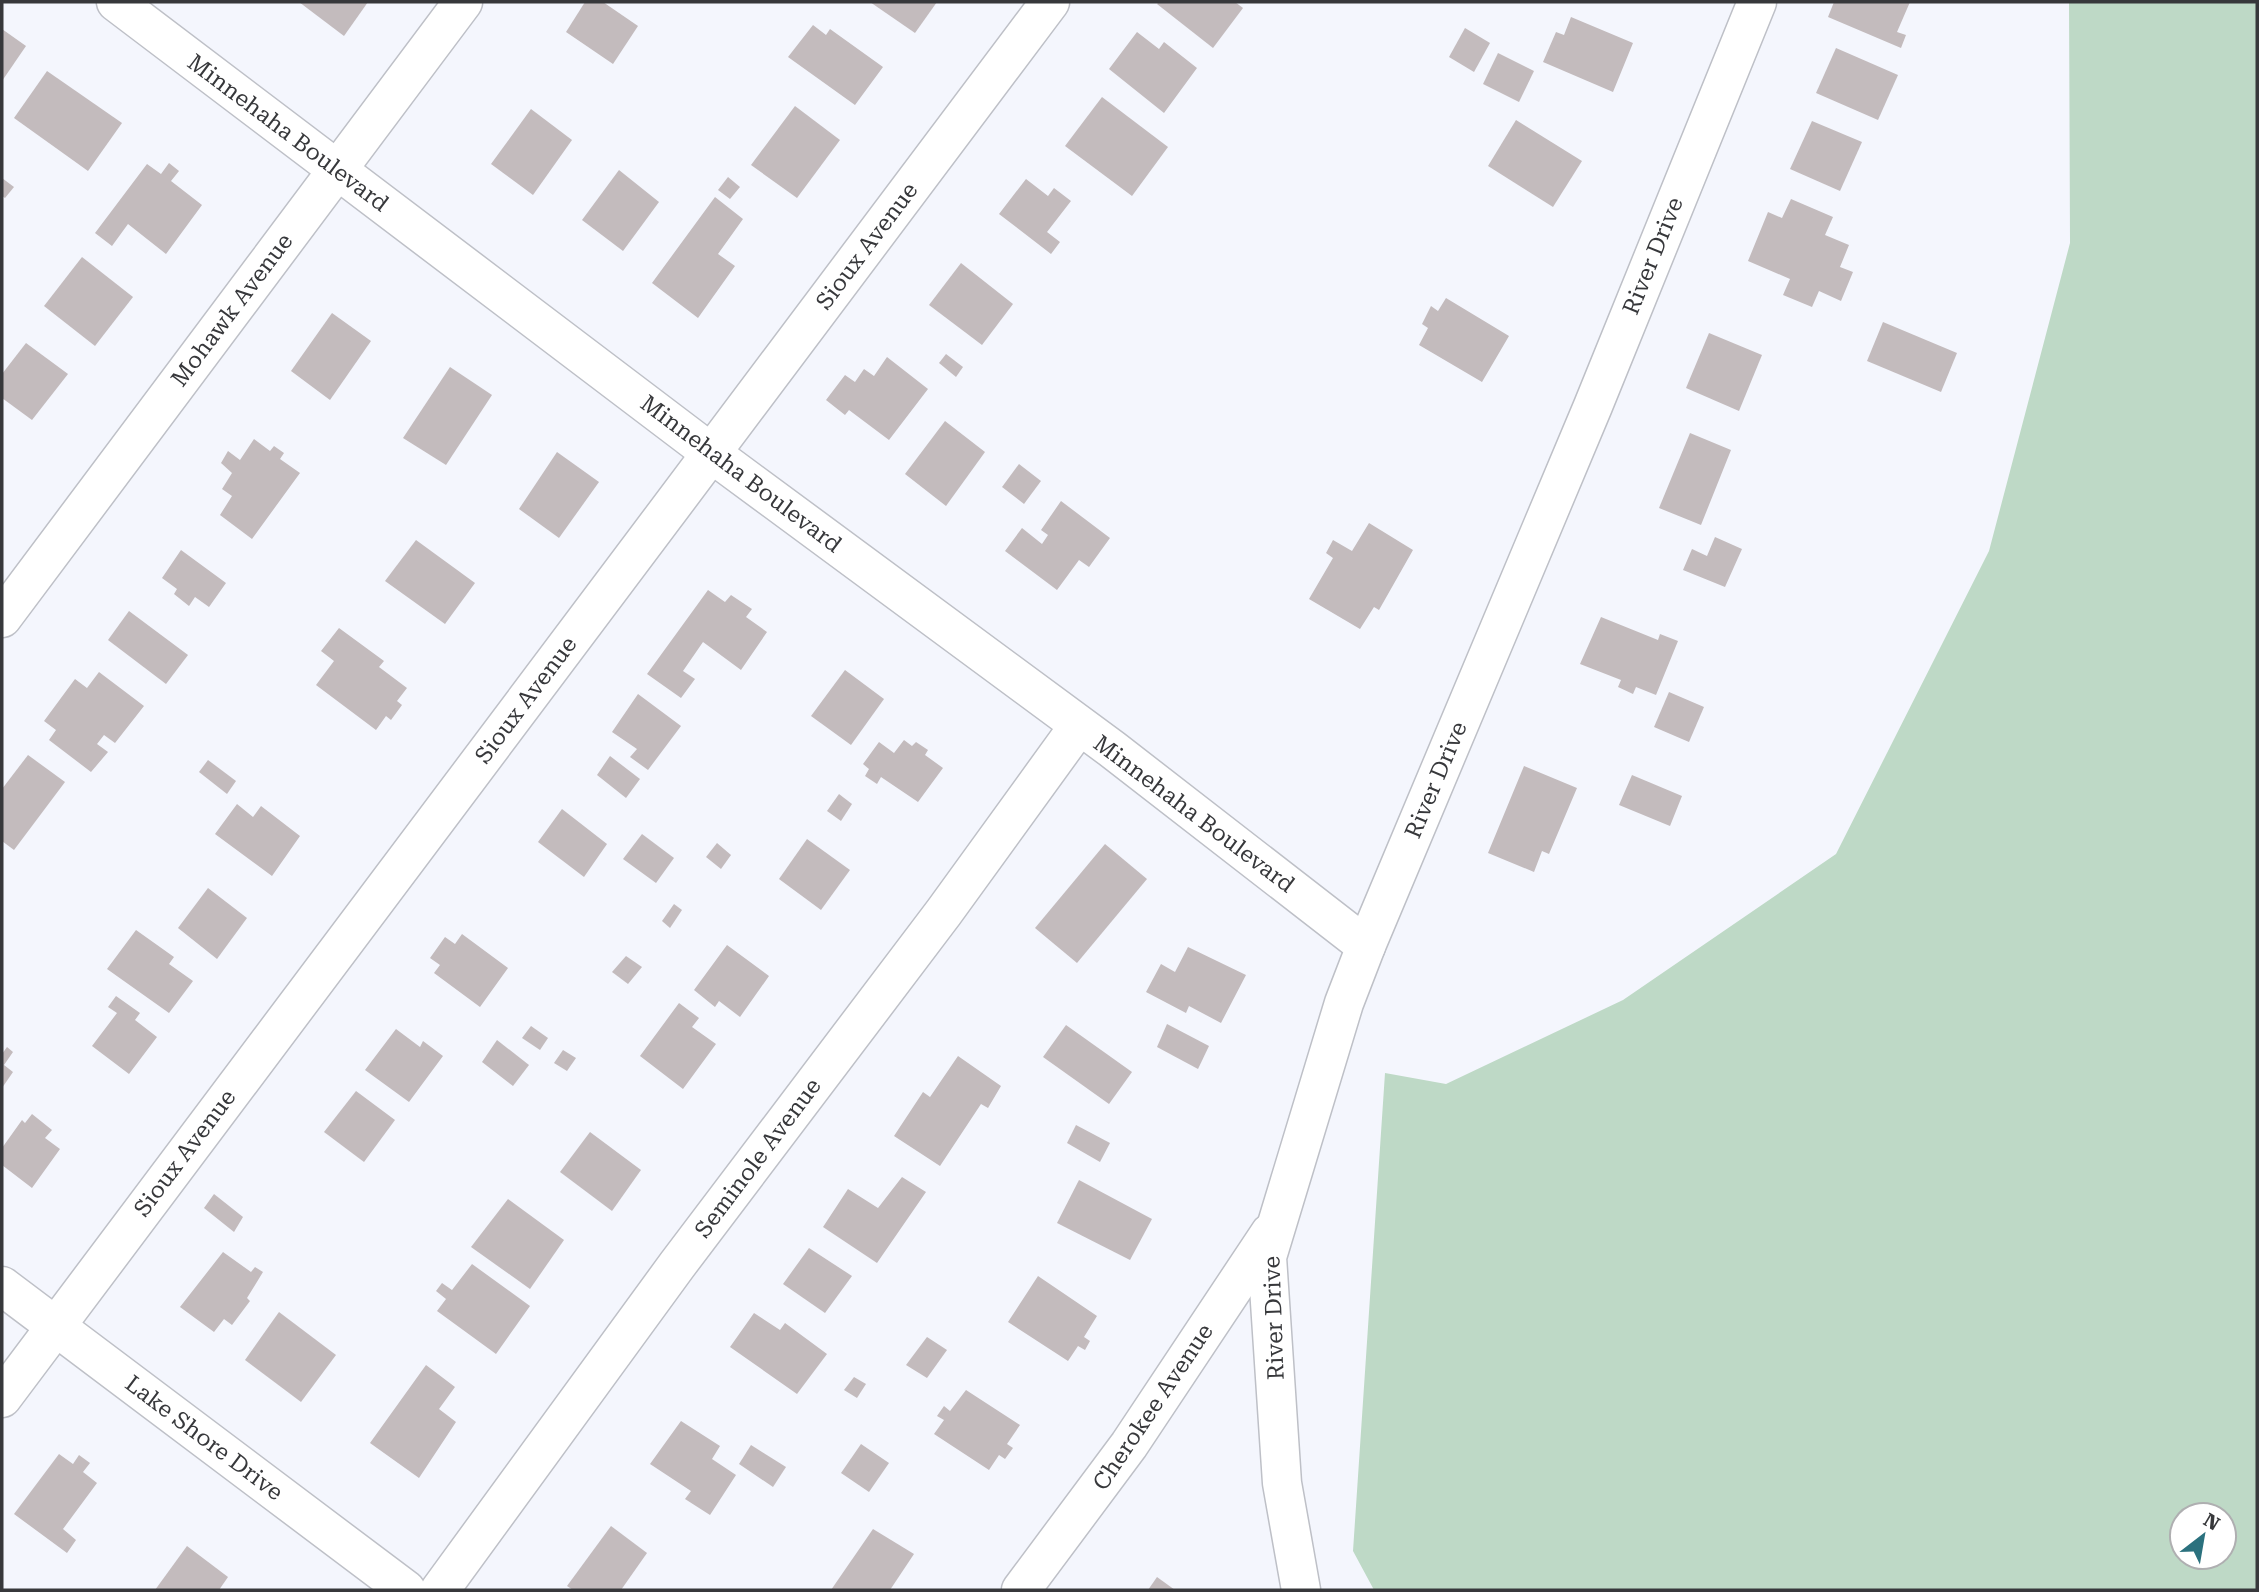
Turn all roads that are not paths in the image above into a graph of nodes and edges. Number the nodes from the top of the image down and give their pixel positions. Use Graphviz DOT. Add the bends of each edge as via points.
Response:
graph roads {
  1 [pos="116,2"];
  2 [pos="463,2"];
  3 [pos="1051,2"];
  4 [pos="1757,2"];
  5 [pos="336,170"];
  6 [pos="711,453"];
  7 [pos="2,618"];
  8 [pos="1079,727"];
  9 [pos="1366,946"];
  10 [pos="1279,1219"];
  11 [pos="2,1286"];
  12 [pos="55,1327"];
  13 [pos="2,1398"];
  14 [pos="406,1590"];
  15 [pos="440,1590"];
  16 [pos="1021,1590"];
  17 [pos="1301,1590"];
  1 -- 5 [label="street, Minnehaha Boulevard"];
  2 -- 5 [label="street, Mohawk Avenue"];
  3 -- 6 [label="street, Sioux Avenue"];
  4 -- 9 [label="street, River Drive"];
  5 -- 6 [label="street, Minnehaha Boulevard"];
  5 -- 7 [label="street, Mohawk Avenue"];
  6 -- 8 [label="street, Minnehaha Boulevard"];
  6 -- 12 [label="street, Sioux Avenue"];
  8 -- 9 [label="street, Minnehaha Boulevard"];
  8 -- 15 [label="street, Seminole Avenue"];
  9 -- 10 [label="street, River Drive" via="1344,1003"];
  10 -- 16 [label="street, Cherokee Avenue" via="1129,1444"];
  10 -- 17 [label="street, River Drive" via="1268,1257 1282,1483"];
  11 -- 12 [label="street, Lake Shore Drive"];
  12 -- 13 [label="street, Sioux Avenue"];
  12 -- 14 [label="street, Lake Shore Drive"];
}
